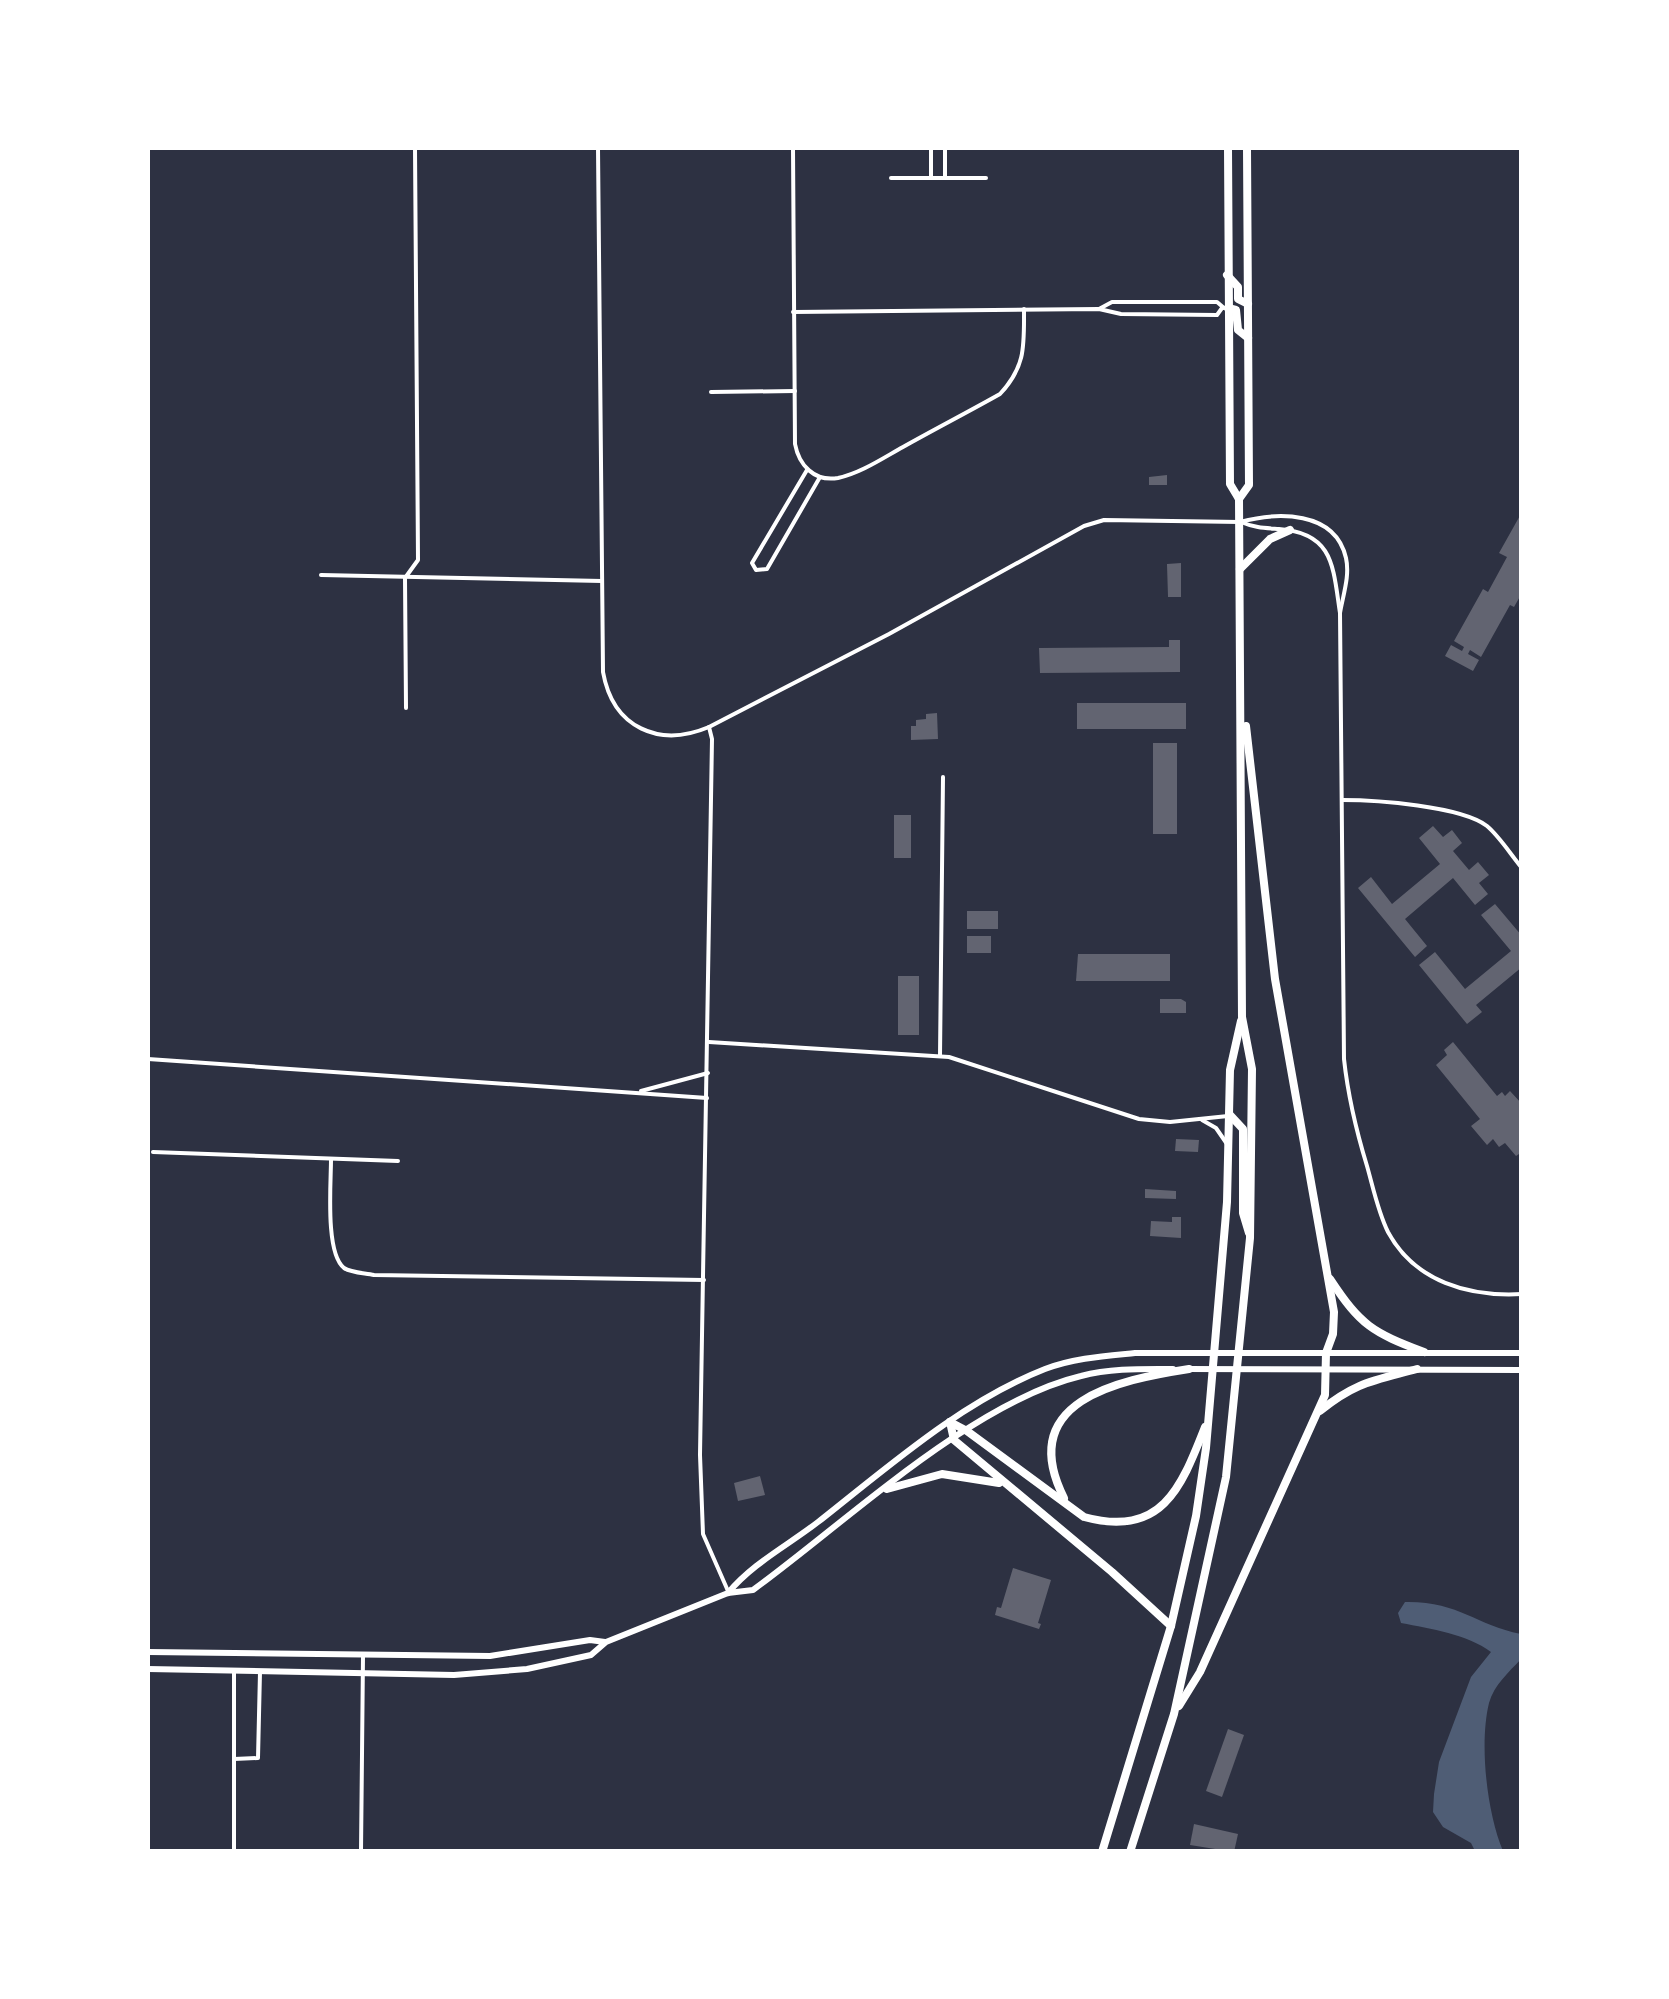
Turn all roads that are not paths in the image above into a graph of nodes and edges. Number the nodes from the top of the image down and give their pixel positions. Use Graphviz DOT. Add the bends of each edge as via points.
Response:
graph roads {
  1 [pos="415,148"];
  2 [pos="598,148"];
  3 [pos="793,148"];
  4 [pos="930,148"];
  5 [pos="945,148"];
  6 [pos="1228,148"];
  7 [pos="1247,148"];
  8 [pos="891,178"];
  9 [pos="931,178"];
  10 [pos="945,178"];
  11 [pos="986,178"];
  12 [pos="1228,275"];
  13 [pos="1248,304"];
  14 [pos="1225,308"];
  15 [pos="1099,309"];
  16 [pos="1024,310"];
  17 [pos="793,312"];
  18 [pos="1248,338"];
  19 [pos="795,391"];
  20 [pos="711,392"];
  21 [pos="807,470"];
  22 [pos="820,477"];
  23 [pos="1240,499"];
  24 [pos="1240,522"];
  25 [pos="1290,530"];
  26 [pos="1240,569"];
  27 [pos="321,575"];
  28 [pos="405,578"];
  29 [pos="602,582"];
  30 [pos="1340,612"];
  31 [pos="1241,677"];
  32 [pos="406,708"];
  33 [pos="709,727"];
  34 [pos="943,777"];
  35 [pos="1342,800"];
  36 [pos="1522,868"];
  37 [pos="1242,1016"];
  38 [pos="709,1042"];
  39 [pos="940,1056"];
  40 [pos="148,1059"];
  41 [pos="708,1073"];
  42 [pos="636,1092"];
  43 [pos="706,1098"];
  44 [pos="1230,1115"];
  45 [pos="1202,1120"];
  46 [pos="152,1152"];
  47 [pos="1230,1152"];
  48 [pos="331,1160"];
  49 [pos="398,1161"];
  50 [pos="1250,1238"];
  51 [pos="1328,1275"];
  52 [pos="704,1280"];
  53 [pos="1522,1294"];
  54 [pos="1424,1352"];
  55 [pos="1326,1353"];
  56 [pos="1522,1353"];
  57 [pos="1190,1369"];
  58 [pos="1416,1369"];
  59 [pos="1326,1370"];
  60 [pos="1522,1370"];
  61 [pos="1316,1414"];
  62 [pos="1208,1418"];
  63 [pos="950,1422"];
  64 [pos="967,1431"];
  65 [pos="954,1440"];
  66 [pos="1004,1484"];
  67 [pos="887,1488"];
  68 [pos="1066,1502"];
  69 [pos="728,1593"];
  70 [pos="1171,1626"];
  71 [pos="606,1642"];
  72 [pos="148,1652"];
  73 [pos="363,1656"];
  74 [pos="148,1670"];
  75 [pos="234,1671"];
  76 [pos="260,1672"];
  77 [pos="363,1675"];
  78 [pos="1174,1714"];
  79 [pos="234,1759"];
  80 [pos="234,1852"];
  81 [pos="361,1852"];
  82 [pos="1102,1852"];
  83 [pos="1130,1852"];
  1 -- 28 [label="street" via="418,560"];
  2 -- 29 [label="street"];
  3 -- 17 [label="street"];
  4 -- 9 [label="street"];
  5 -- 10 [label="street"];
  6 -- 12 [label="highway"];
  7 -- 13 [label="highway"];
  8 -- 9 [label="street"];
  9 -- 10 [label="street"];
  10 -- 11 [label="street"];
  12 -- 13 [label="highway" via="1238,299"];
  12 -- 14 [label="highway"];
  13 -- 18 [label="highway"];
  14 -- 15 [label="street" via="1217,315"];
  14 -- 15 [label="street" via="1216,302 1112,302"];
  14 -- 18 [label="highway" via="1236,310 1238,330"];
  14 -- 23 [label="highway" via="1230,484"];
  15 -- 16 [label="street"];
  16 -- 17 [label="street"];
  16 -- 22 [label="street" via="1024,350 1016,376 1000,394 871,464 837,478"];
  17 -- 19 [label="street"];
  18 -- 23 [label="highway" via="1250,485"];
  19 -- 20 [label="street"];
  19 -- 21 [label="street" via="794,444"];
  21 -- 22 [label="street"];
  21 -- 22 [label="street" via="752,563 756,570 767,569"];
  23 -- 24 [label="highway"];
  24 -- 25 [label="street" via="1258,530"];
  24 -- 26 [label="highway"];
  24 -- 30 [label="street" via="1284,516 1324,526 1346,558"];
  24 -- 33 [label="street" via="1114,520 1084,526"];
  25 -- 26 [label="highway"];
  25 -- 30 [label="street" via="1316,539 1327,551"];
  26 -- 31 [label="highway"];
  27 -- 28 [label="street"];
  28 -- 29 [label="street"];
  28 -- 32 [label="street"];
  29 -- 33 [label="street" via="603,672 616,707 664,736"];
  30 -- 35 [label="street"];
  31 -- 37 [label="highway"];
  31 -- 51 [label="highway" via="1275,979"];
  33 -- 38 [label="street"];
  34 -- 39 [label="street"];
  35 -- 36 [label="street" via="1452,812 1485,824"];
  35 -- 53 [label="street" via="1344,1059 1349,1104 1388,1232 1404,1255 1442,1283"];
  37 -- 44 [label="highway" via="1230,1070"];
  37 -- 50 [label="highway" via="1252,1069"];
  38 -- 39 [label="street"];
  38 -- 41 [label="street"];
  39 -- 45 [label="street" via="1139,1119"];
  40 -- 42 [label="street"];
  41 -- 42 [label="street"];
  41 -- 43 [label="street"];
  42 -- 43 [label="street"];
  43 -- 52 [label="street"];
  44 -- 45 [label="street"];
  44 -- 47 [label="highway"];
  44 -- 50 [label="highway" via="1243,1129 1243,1213"];
  45 -- 47 [label="street" via="1216,1128"];
  46 -- 48 [label="street"];
  47 -- 62 [label="highway"];
  48 -- 49 [label="street"];
  48 -- 52 [label="street" via="335,1257 345,1269 374,1275"];
  50 -- 78 [label="highway" via="1226,1477"];
  51 -- 54 [label="highway" via="1353,1314 1383,1336"];
  51 -- 55 [label="highway" via="1334,1312"];
  52 -- 69 [label="street" via="702,1534"];
  54 -- 55 [label="main road"];
  54 -- 56 [label="main road"];
  55 -- 59 [label="highway"];
  55 -- 63 [label="main road" via="1091,1357 1047,1368"];
  57 -- 59 [label="main road"];
  57 -- 64 [label="main road" via="1080,1376 1012,1401"];
  57 -- 68 [label="highway" via="1108,1386 1070,1410 1050,1452"];
  58 -- 59 [label="main road"];
  58 -- 60 [label="main road"];
  58 -- 61 [label="highway" via="1346,1390"];
  59 -- 61 [label="highway"];
  61 -- 78 [label="highway" via="1200,1672"];
  62 -- 68 [label="highway" via="1183,1482 1152,1513 1106,1523"];
  62 -- 70 [label="highway" via="1196,1516"];
  63 -- 64 [label="highway"];
  63 -- 65 [label="highway"];
  63 -- 69 [label="main road" via="745,1573"];
  64 -- 65 [label="main road"];
  64 -- 68 [label="highway"];
  65 -- 66 [label="highway"];
  65 -- 67 [label="main road"];
  66 -- 67 [label="highway" via="942,1474"];
  66 -- 70 [label="highway"];
  67 -- 69 [label="main road" via="754,1590"];
  69 -- 71 [label="main road"];
  70 -- 82 [label="highway"];
  71 -- 73 [label="main road" via="490,1656"];
  71 -- 77 [label="main road" via="590,1656 527,1669"];
  72 -- 73 [label="main road"];
  73 -- 77 [label="street"];
  74 -- 75 [label="main road"];
  75 -- 76 [label="main road"];
  75 -- 79 [label="street"];
  76 -- 77 [label="main road"];
  76 -- 79 [label="street" via="258,1758"];
  77 -- 81 [label="street"];
  78 -- 83 [label="highway"];
  79 -- 80 [label="street"];
}
